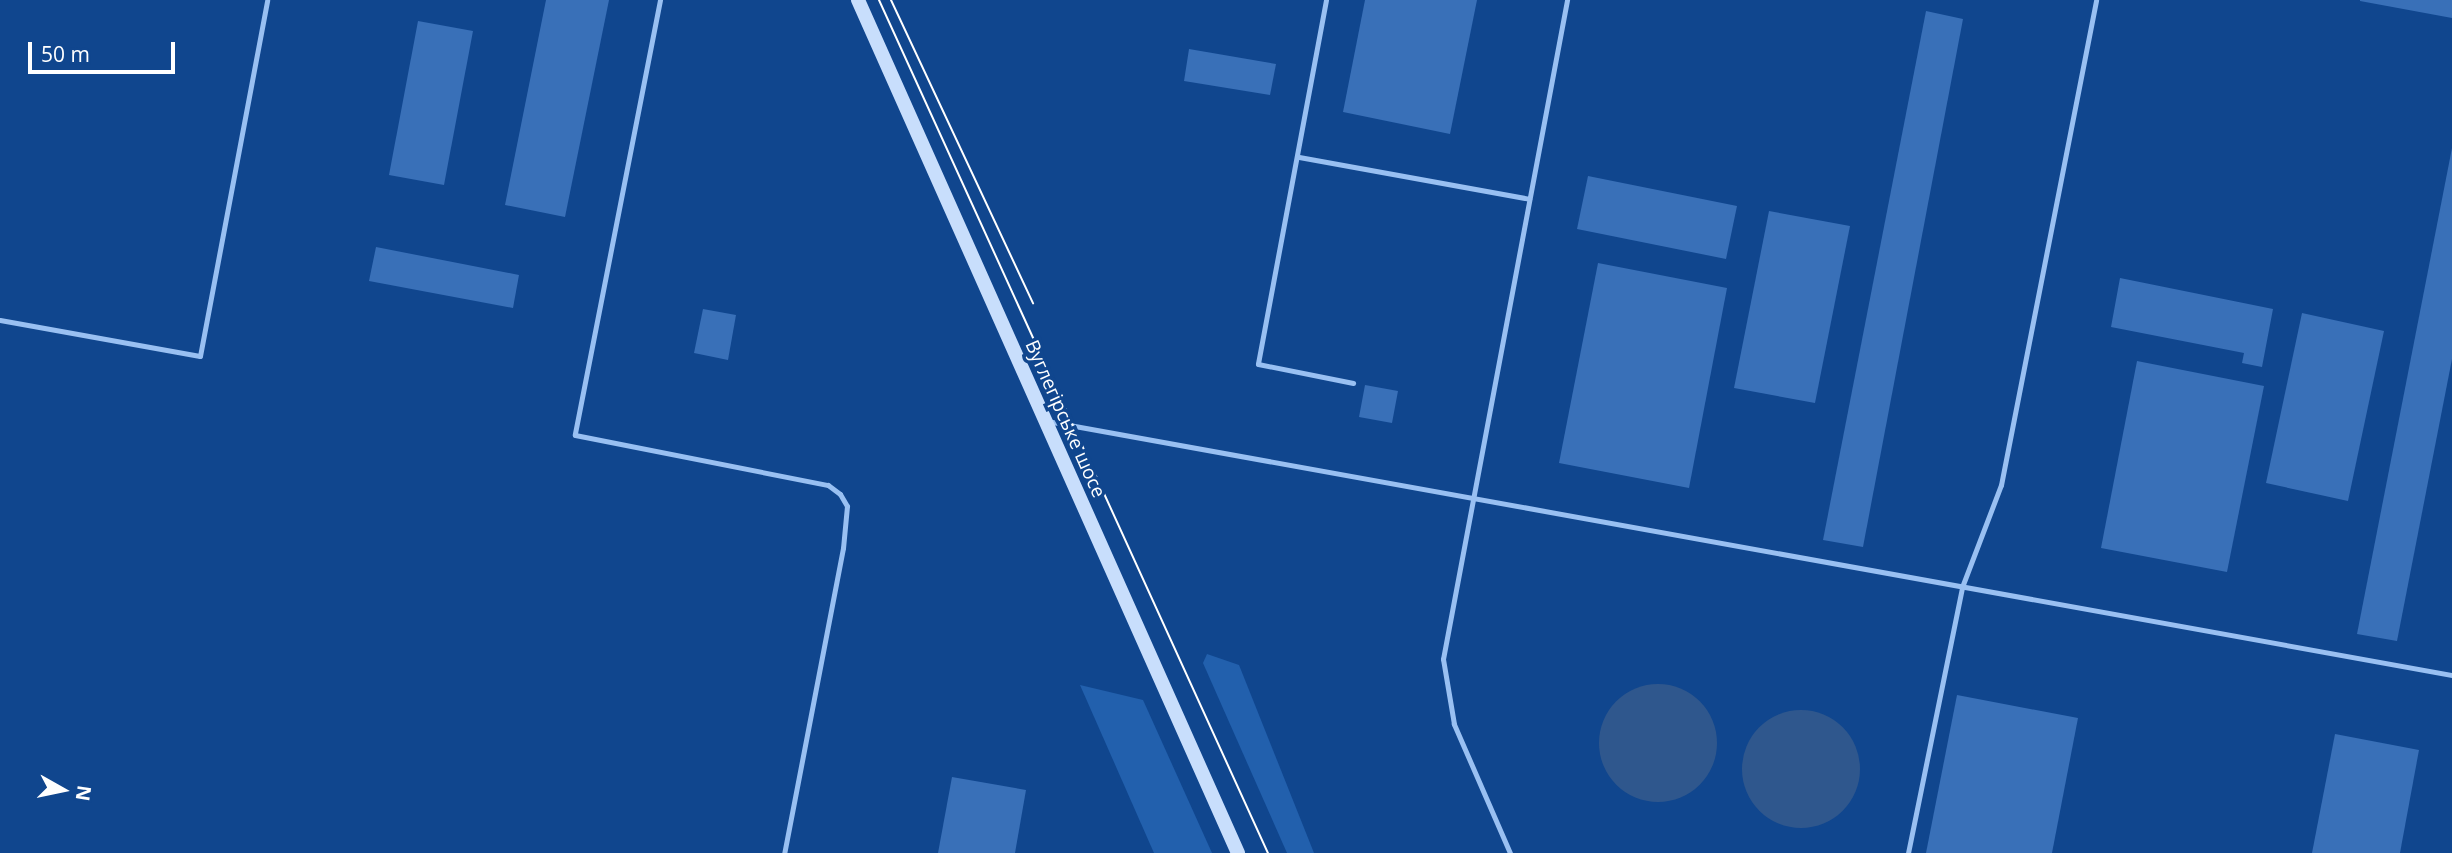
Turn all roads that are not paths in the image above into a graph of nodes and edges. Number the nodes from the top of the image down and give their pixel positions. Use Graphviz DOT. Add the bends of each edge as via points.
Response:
graph roads {
  1 [pos="267,0"];
  2 [pos="660,0"];
  3 [pos="858,0"];
  4 [pos="1326,0"];
  5 [pos="1567,0"];
  6 [pos="2096,0"];
  7 [pos="1299,157"];
  8 [pos="1529,199"];
  9 [pos="0,320"];
  10 [pos="1353,383"];
  11 [pos="1044,420"];
  12 [pos="1472,499"];
  13 [pos="1962,587"];
  14 [pos="2452,675"];
  15 [pos="784,853"];
  16 [pos="1238,853"];
  17 [pos="1510,853"];
  18 [pos="1908,853"];
  1 -- 9 [label="lane" via="200,356"];
  2 -- 15 [label="lane" via="575,435 828,485 847,506 843,548"];
  3 -- 11 [label="street, Вуглегірське шосе"];
  4 -- 7 [label="lane"];
  5 -- 8 [label="lane"];
  6 -- 13 [label="lane" via="2001,485"];
  7 -- 8 [label="lane"];
  7 -- 10 [label="lane" via="1258,364"];
  8 -- 12 [label="lane"];
  11 -- 12 [label="lane"];
  11 -- 16 [label="street, Вуглегірське шосе"];
  12 -- 13 [label="lane"];
  12 -- 17 [label="lane" via="1444,678 1464,752"];
  13 -- 14 [label="lane"];
  13 -- 18 [label="lane"];
}
